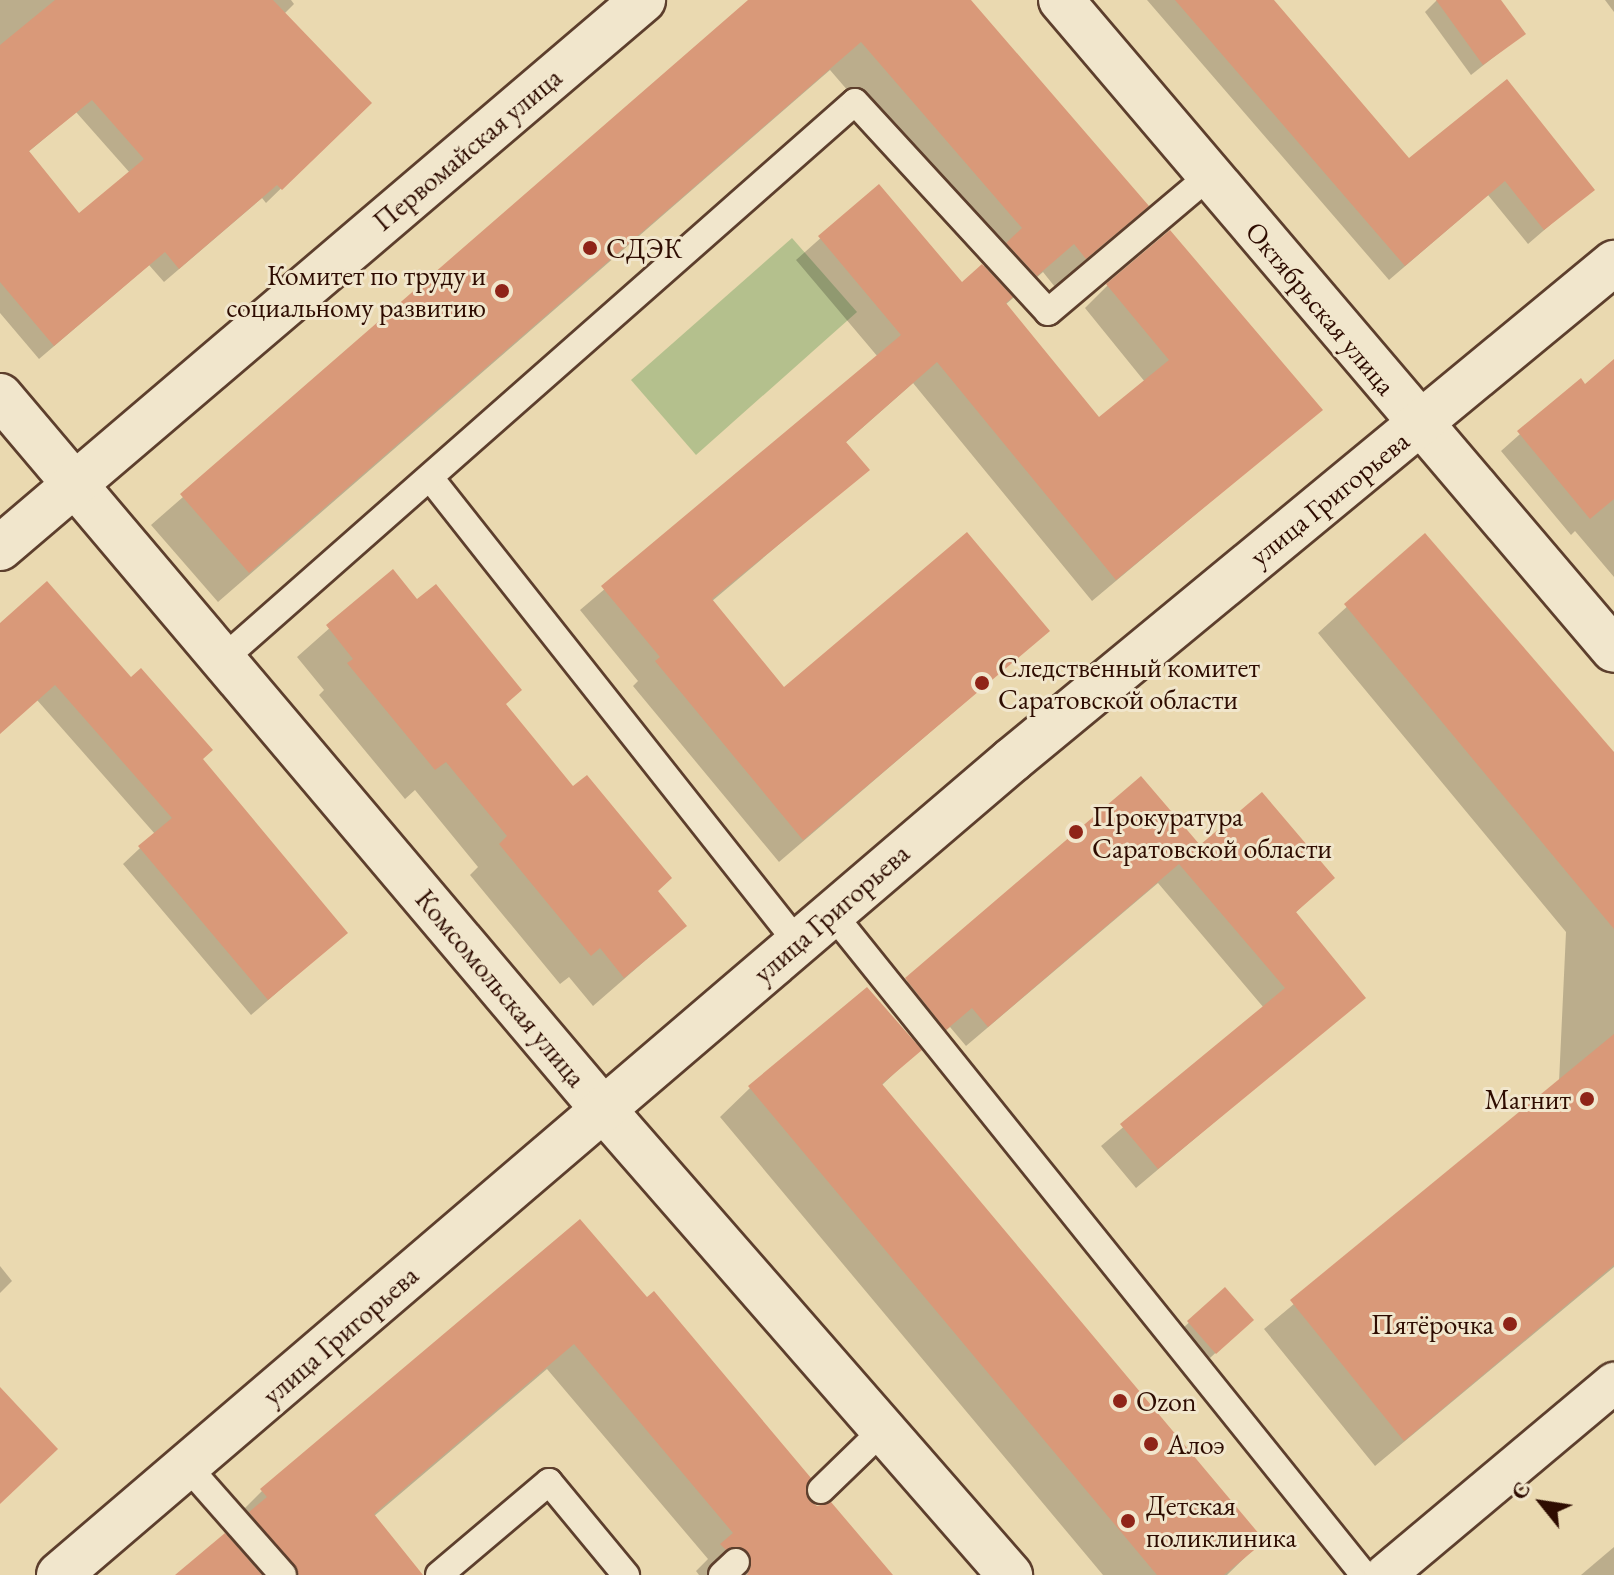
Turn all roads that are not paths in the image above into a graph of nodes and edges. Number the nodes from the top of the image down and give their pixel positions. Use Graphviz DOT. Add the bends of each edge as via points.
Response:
graph roads {
  1 [pos="643,0"];
  2 [pos="1061,0"];
  3 [pos="1210,175"];
  4 [pos="1614,263"];
  5 [pos="0,396"];
  6 [pos="1419,424"];
  7 [pos="431,479"];
  8 [pos="72,483"];
  9 [pos="0,548"];
  10 [pos="1614,650"];
  11 [pos="223,659"];
  12 [pos="831,912"];
  13 [pos="797,942"];
  14 [pos="603,1109"];
  15 [pos="1614,1383"];
  16 [pos="883,1430"];
  17 [pos="187,1466"];
  18 [pos="821,1490"];
  19 [pos="59,1575"];
  20 [pos="283,1575"];
  21 [pos="439,1575"];
  22 [pos="626,1575"];
  23 [pos="1010,1575"];
  24 [pos="1364,1575"];
  25 [pos="1385,1575"];
  1 -- 8 [label="street, Первомайская улица"];
  2 -- 3 [label="street, Октябрьская улица"];
  3 -- 6 [label="street, Октябрьская улица"];
  3 -- 7 [label="lane" via="1048,312 855,102"];
  4 -- 6 [label="street, улица Григорьева"];
  5 -- 8 [label="street, Комсомольская улица"];
  6 -- 10 [label="street, Октябрьская улица"];
  6 -- 12 [label="street, улица Григорьева"];
  7 -- 11 [label="lane"];
  7 -- 13 [label="lane"];
  8 -- 9 [label="street, Первомайская улица"];
  8 -- 11 [label="street, Комсомольская улица"];
  11 -- 14 [label="street, Комсомольская улица"];
  12 -- 13 [label="street, улица Григорьева"];
  12 -- 24 [label="lane"];
  13 -- 14 [label="street, улица Григорьева"];
  14 -- 16 [label="street, Комсомольская улица"];
  14 -- 17 [label="street, улица Григорьева"];
  15 -- 25 [label="street"];
  16 -- 18 [label="lane"];
  16 -- 23 [label="street, Комсомольская улица"];
  17 -- 19 [label="street, улица Григорьева"];
  17 -- 20 [label="lane"];
  21 -- 22 [label="lane" via="549,1482"];
}
